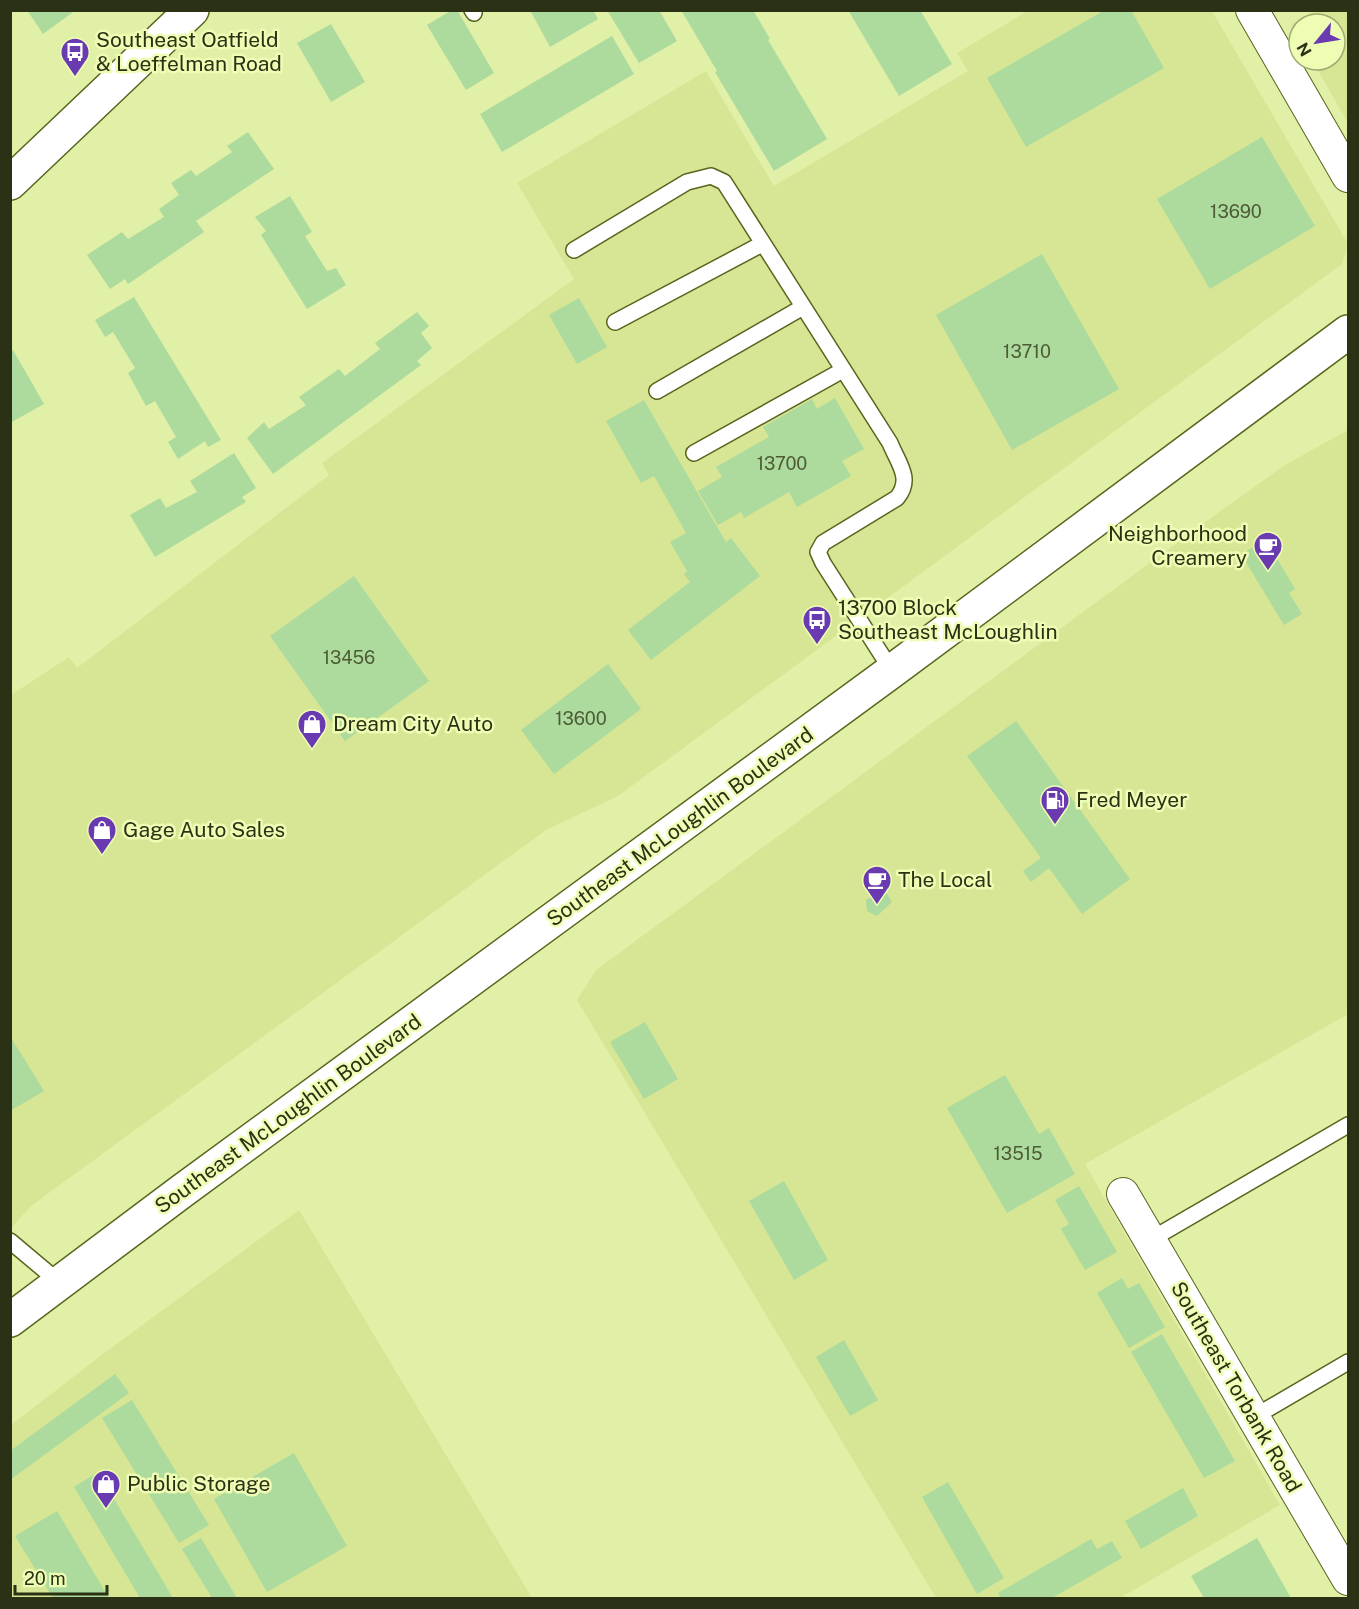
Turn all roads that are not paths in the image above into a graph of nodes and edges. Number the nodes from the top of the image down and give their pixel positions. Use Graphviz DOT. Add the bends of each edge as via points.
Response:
graph roads {
  1 [pos="192,10"];
  2 [pos="1252,10"];
  3 [pos="1348,176"];
  4 [pos="10,183"];
  5 [pos="762,244"];
  6 [pos="574,250"];
  7 [pos="802,307"];
  8 [pos="615,322"];
  9 [pos="1348,332"];
  10 [pos="843,370"];
  11 [pos="657,391"];
  12 [pos="694,453"];
  13 [pos="892,671"];
  14 [pos="1348,1125"];
  15 [pos="1123,1194"];
  16 [pos="1150,1240"];
  17 [pos="10,1241"];
  18 [pos="60,1283"];
  19 [pos="10,1320"];
  20 [pos="1348,1362"];
  21 [pos="1254,1417"];
  22 [pos="1348,1579"];
  1 -- 4 [label="main road"];
  2 -- 3 [label="street"];
  5 -- 6 [label="lane" via="724,182 711,176 687,182"];
  5 -- 7 [label="lane"];
  5 -- 8 [label="lane"];
  7 -- 10 [label="lane"];
  7 -- 11 [label="lane"];
  9 -- 13 [label="main road, Southeast McLoughlin Boulevard"];
  10 -- 12 [label="lane"];
  10 -- 13 [label="lane" via="890,443 905,479 905,489 897,498 823,543 818,552"];
  13 -- 18 [label="main road, Southeast McLoughlin Boulevard"];
  14 -- 16 [label="lane"];
  15 -- 16 [label="street, Southeast Torbank Road"];
  16 -- 21 [label="street, Southeast Torbank Road"];
  17 -- 18 [label="lane"];
  18 -- 19 [label="main road, Southeast McLoughlin Boulevard"];
  20 -- 21 [label="lane"];
  21 -- 22 [label="street, Southeast Torbank Road"];
}
